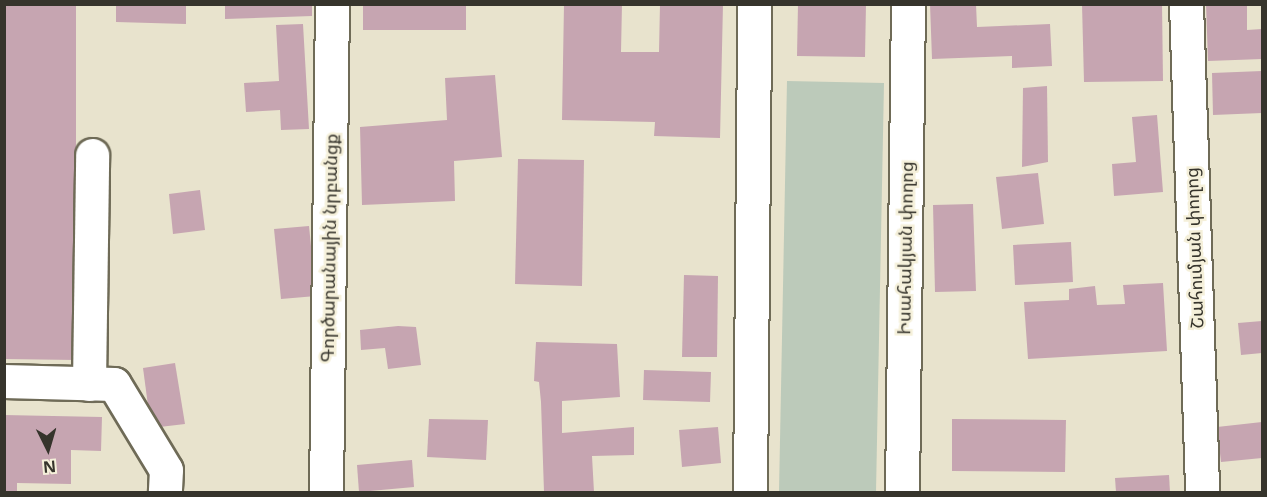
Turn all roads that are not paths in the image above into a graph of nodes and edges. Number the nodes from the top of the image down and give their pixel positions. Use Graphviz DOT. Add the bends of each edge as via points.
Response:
graph roads {
  1 [pos="332,4"];
  2 [pos="754,4"];
  3 [pos="909,4"];
  4 [pos="1186,4"];
  5 [pos="92,155"];
  6 [pos="4,381"];
  7 [pos="89,384"];
  8 [pos="165,492"];
  9 [pos="326,492"];
  10 [pos="750,492"];
  11 [pos="902,492"];
  12 [pos="1202,492"];
  1 -- 9 [label="street, Գործարանային նրբանցք"];
  2 -- 10 [label="street"];
  3 -- 11 [label="street, Իսահակյան փողոց"];
  4 -- 12 [label="street, Շահումյան փողոց"];
  5 -- 7 [label="street"];
  6 -- 7 [label="street"];
  7 -- 8 [label="street" via="114,384 166,470"];
}
